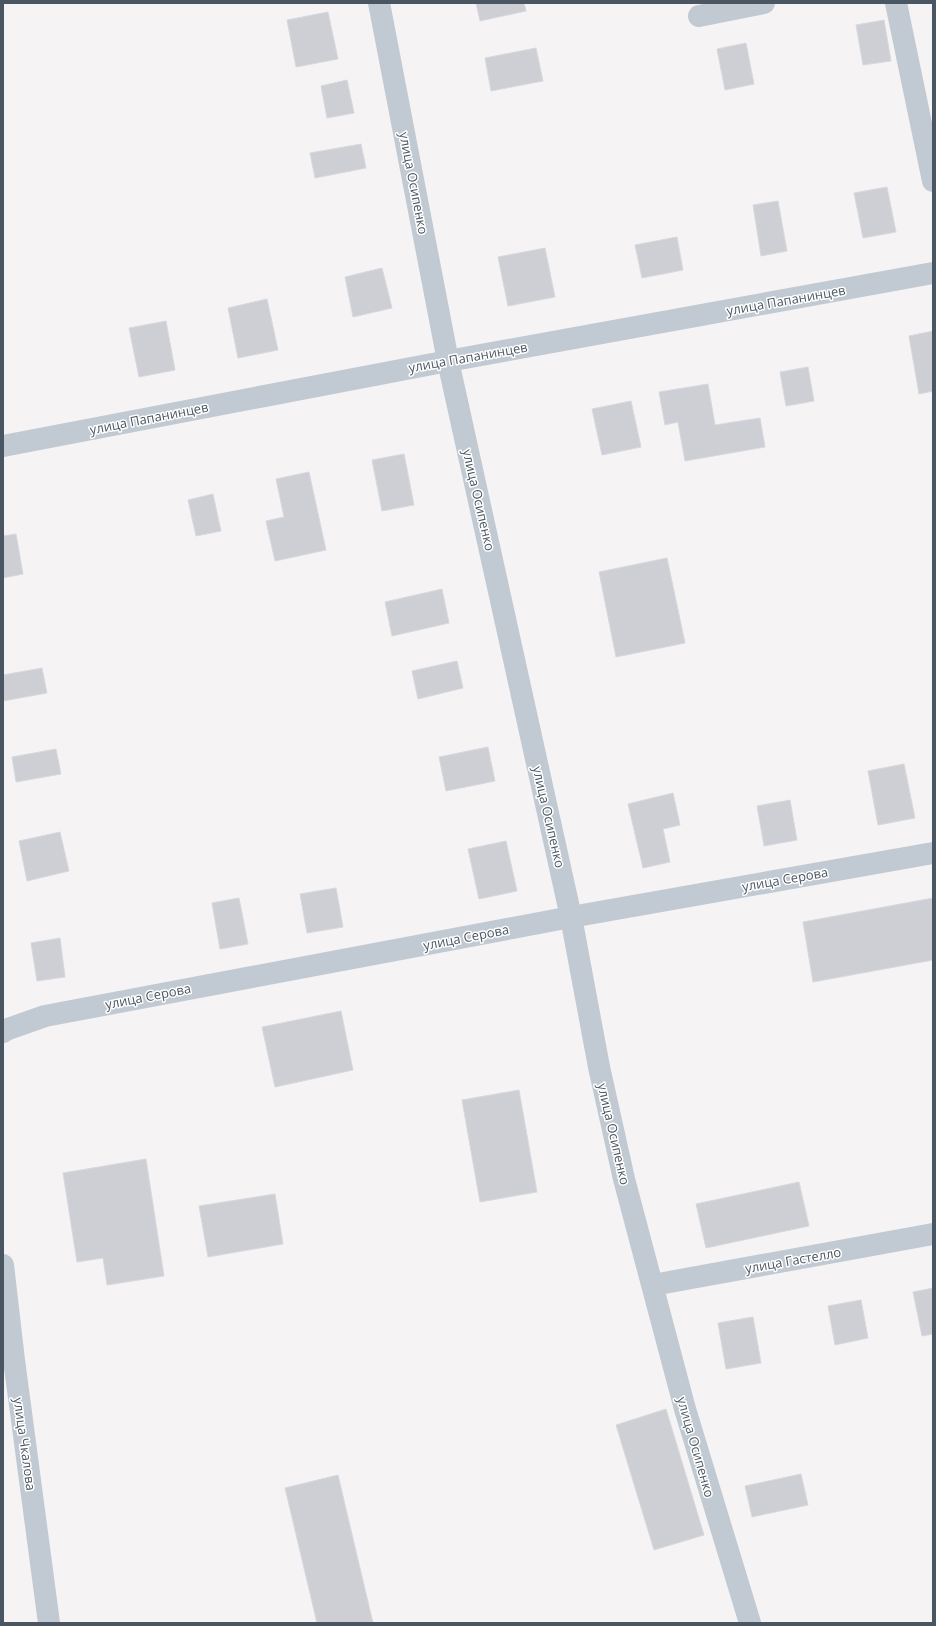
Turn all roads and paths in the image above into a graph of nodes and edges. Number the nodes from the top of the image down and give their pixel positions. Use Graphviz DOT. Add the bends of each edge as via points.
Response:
graph roads {
  1 [pos="378,3"];
  2 [pos="764,3"];
  3 [pos="896,3"];
  4 [pos="699,16"];
  5 [pos="933,181"];
  6 [pos="933,274"];
  7 [pos="448,361"];
  8 [pos="3,446"];
  9 [pos="933,853"];
  10 [pos="571,917"];
  11 [pos="3,1032"];
  12 [pos="933,1234"];
  13 [pos="3,1265"];
  14 [pos="653,1286"];
  15 [pos="9,1364"];
  16 [pos="49,1623"];
  17 [pos="750,1623"];
  1 -- 7 [label="street, улица Осипенко"];
  2 -- 4 [label="street"];
  3 -- 5 [label="street"];
  6 -- 7 [label="street, улица Папанинцев"];
  7 -- 8 [label="street, улица Папанинцев"];
  7 -- 10 [label="street, улица Осипенко"];
  9 -- 10 [label="street, улица Серова"];
  10 -- 11 [label="street, улица Серова" via="45,1016"];
  10 -- 14 [label="street, улица Осипенко" via="599,1067 624,1179"];
  12 -- 14 [label="street, улица Гастелло"];
  13 -- 15 [label="street, улица Чкалова"];
  14 -- 17 [label="street, улица Осипенко" via="685,1409"];
  15 -- 16 [label="street, улица Чкалова"];
}
